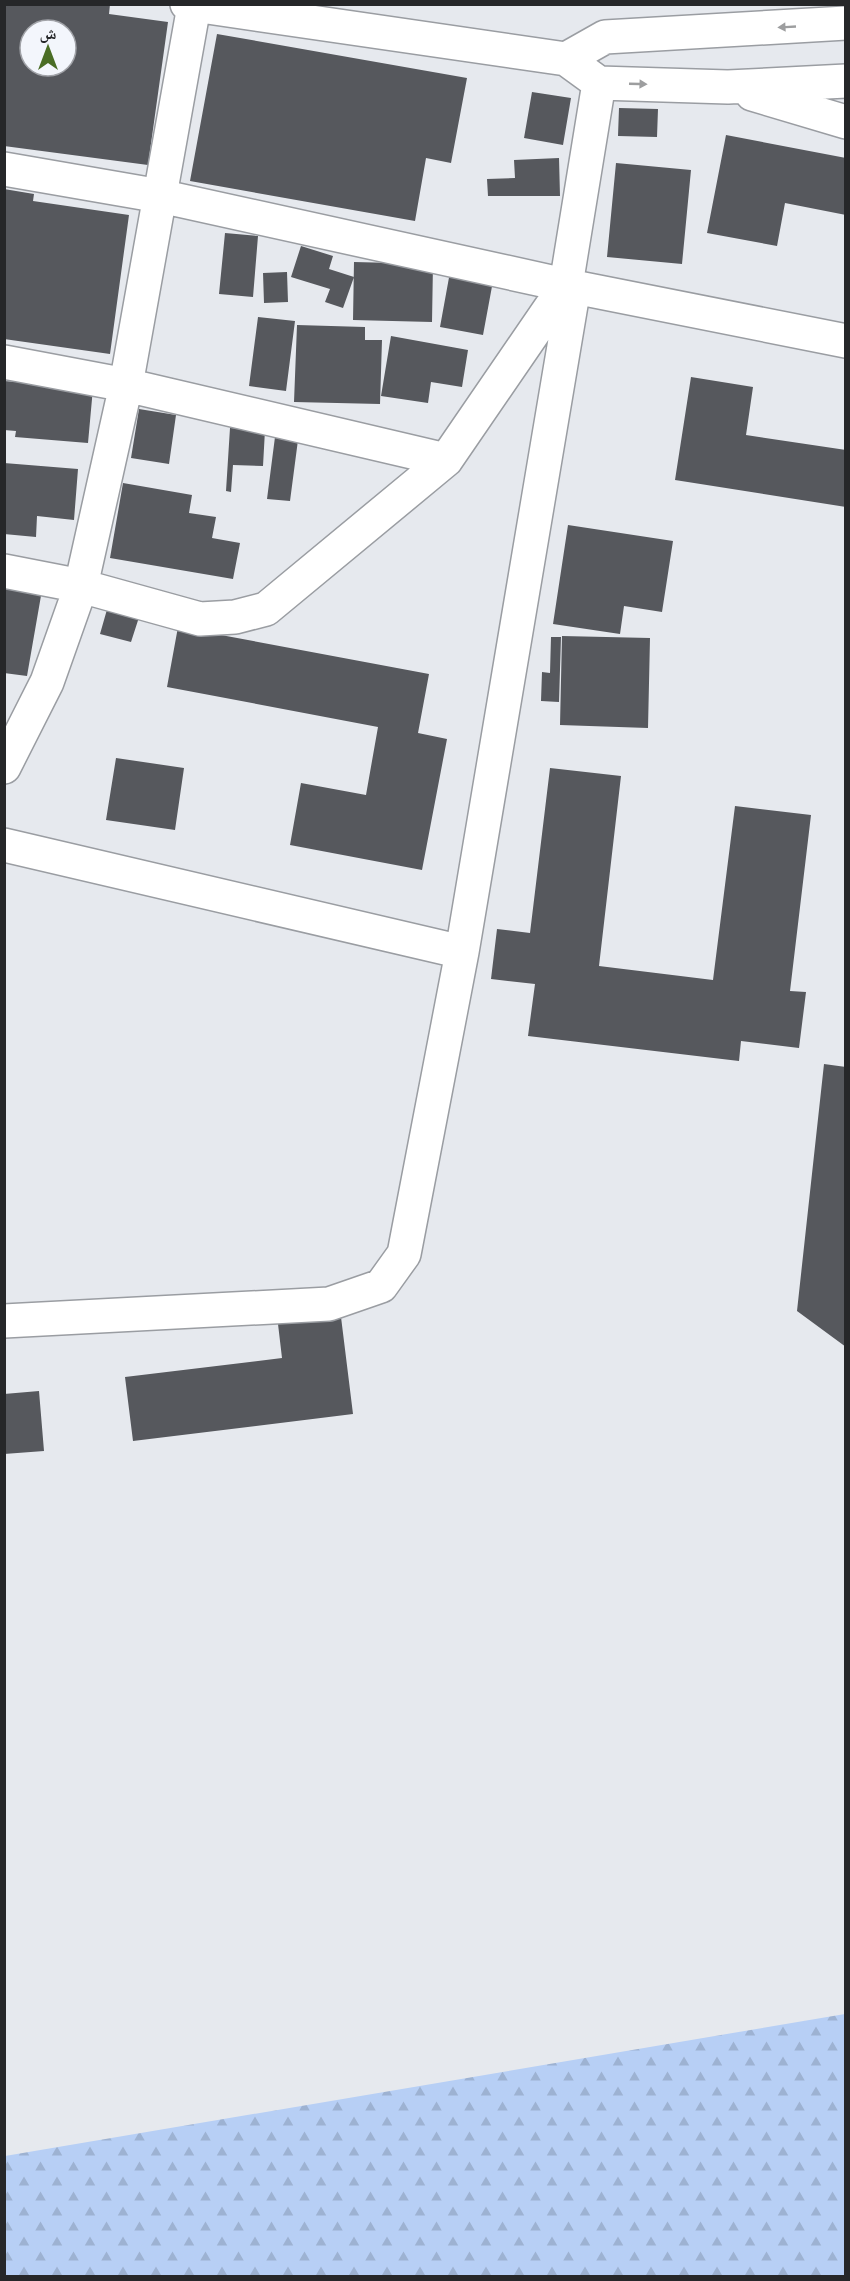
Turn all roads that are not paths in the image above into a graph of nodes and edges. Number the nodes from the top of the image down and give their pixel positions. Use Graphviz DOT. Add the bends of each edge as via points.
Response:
graph roads {
  1 [pos="190,5"];
  2 [pos="846,23"];
  3 [pos="566,59"];
  4 [pos="846,81"];
  5 [pos="599,83"];
  6 [pos="728,87"];
  7 [pos="846,122"];
  8 [pos="4,169"];
  9 [pos="160,196"];
  10 [pos="570,286"];
  11 [pos="846,341"];
  12 [pos="4,362"];
  13 [pos="126,385"];
  14 [pos="446,460"];
  15 [pos="4,571"];
  16 [pos="81,586"];
  17 [pos="4,766"];
  18 [pos="4,845"];
  19 [pos="462,952"];
  20 [pos="4,1321"];
  1 -- 3 [label="street"];
  1 -- 9 [label="street"];
  2 -- 3 [label="street, one-way" via="605,37"];
  3 -- 5 [label="street"];
  4 -- 6 [label="street"];
  5 -- 6 [label="street, one-way"];
  5 -- 10 [label="street"];
  6 -- 7 [label="street"];
  8 -- 9 [label="street"];
  9 -- 10 [label="street"];
  9 -- 13 [label="street"];
  10 -- 11 [label="street"];
  10 -- 14 [label="street"];
  10 -- 19 [label="street"];
  12 -- 13 [label="street"];
  13 -- 14 [label="street"];
  13 -- 16 [label="street"];
  14 -- 16 [label="street" via="266,609 235,617 200,619"];
  15 -- 16 [label="street"];
  16 -- 17 [label="street" via="47,682"];
  18 -- 19 [label="street"];
  19 -- 20 [label="street" via="404,1254 381,1286 329,1304"];
}
